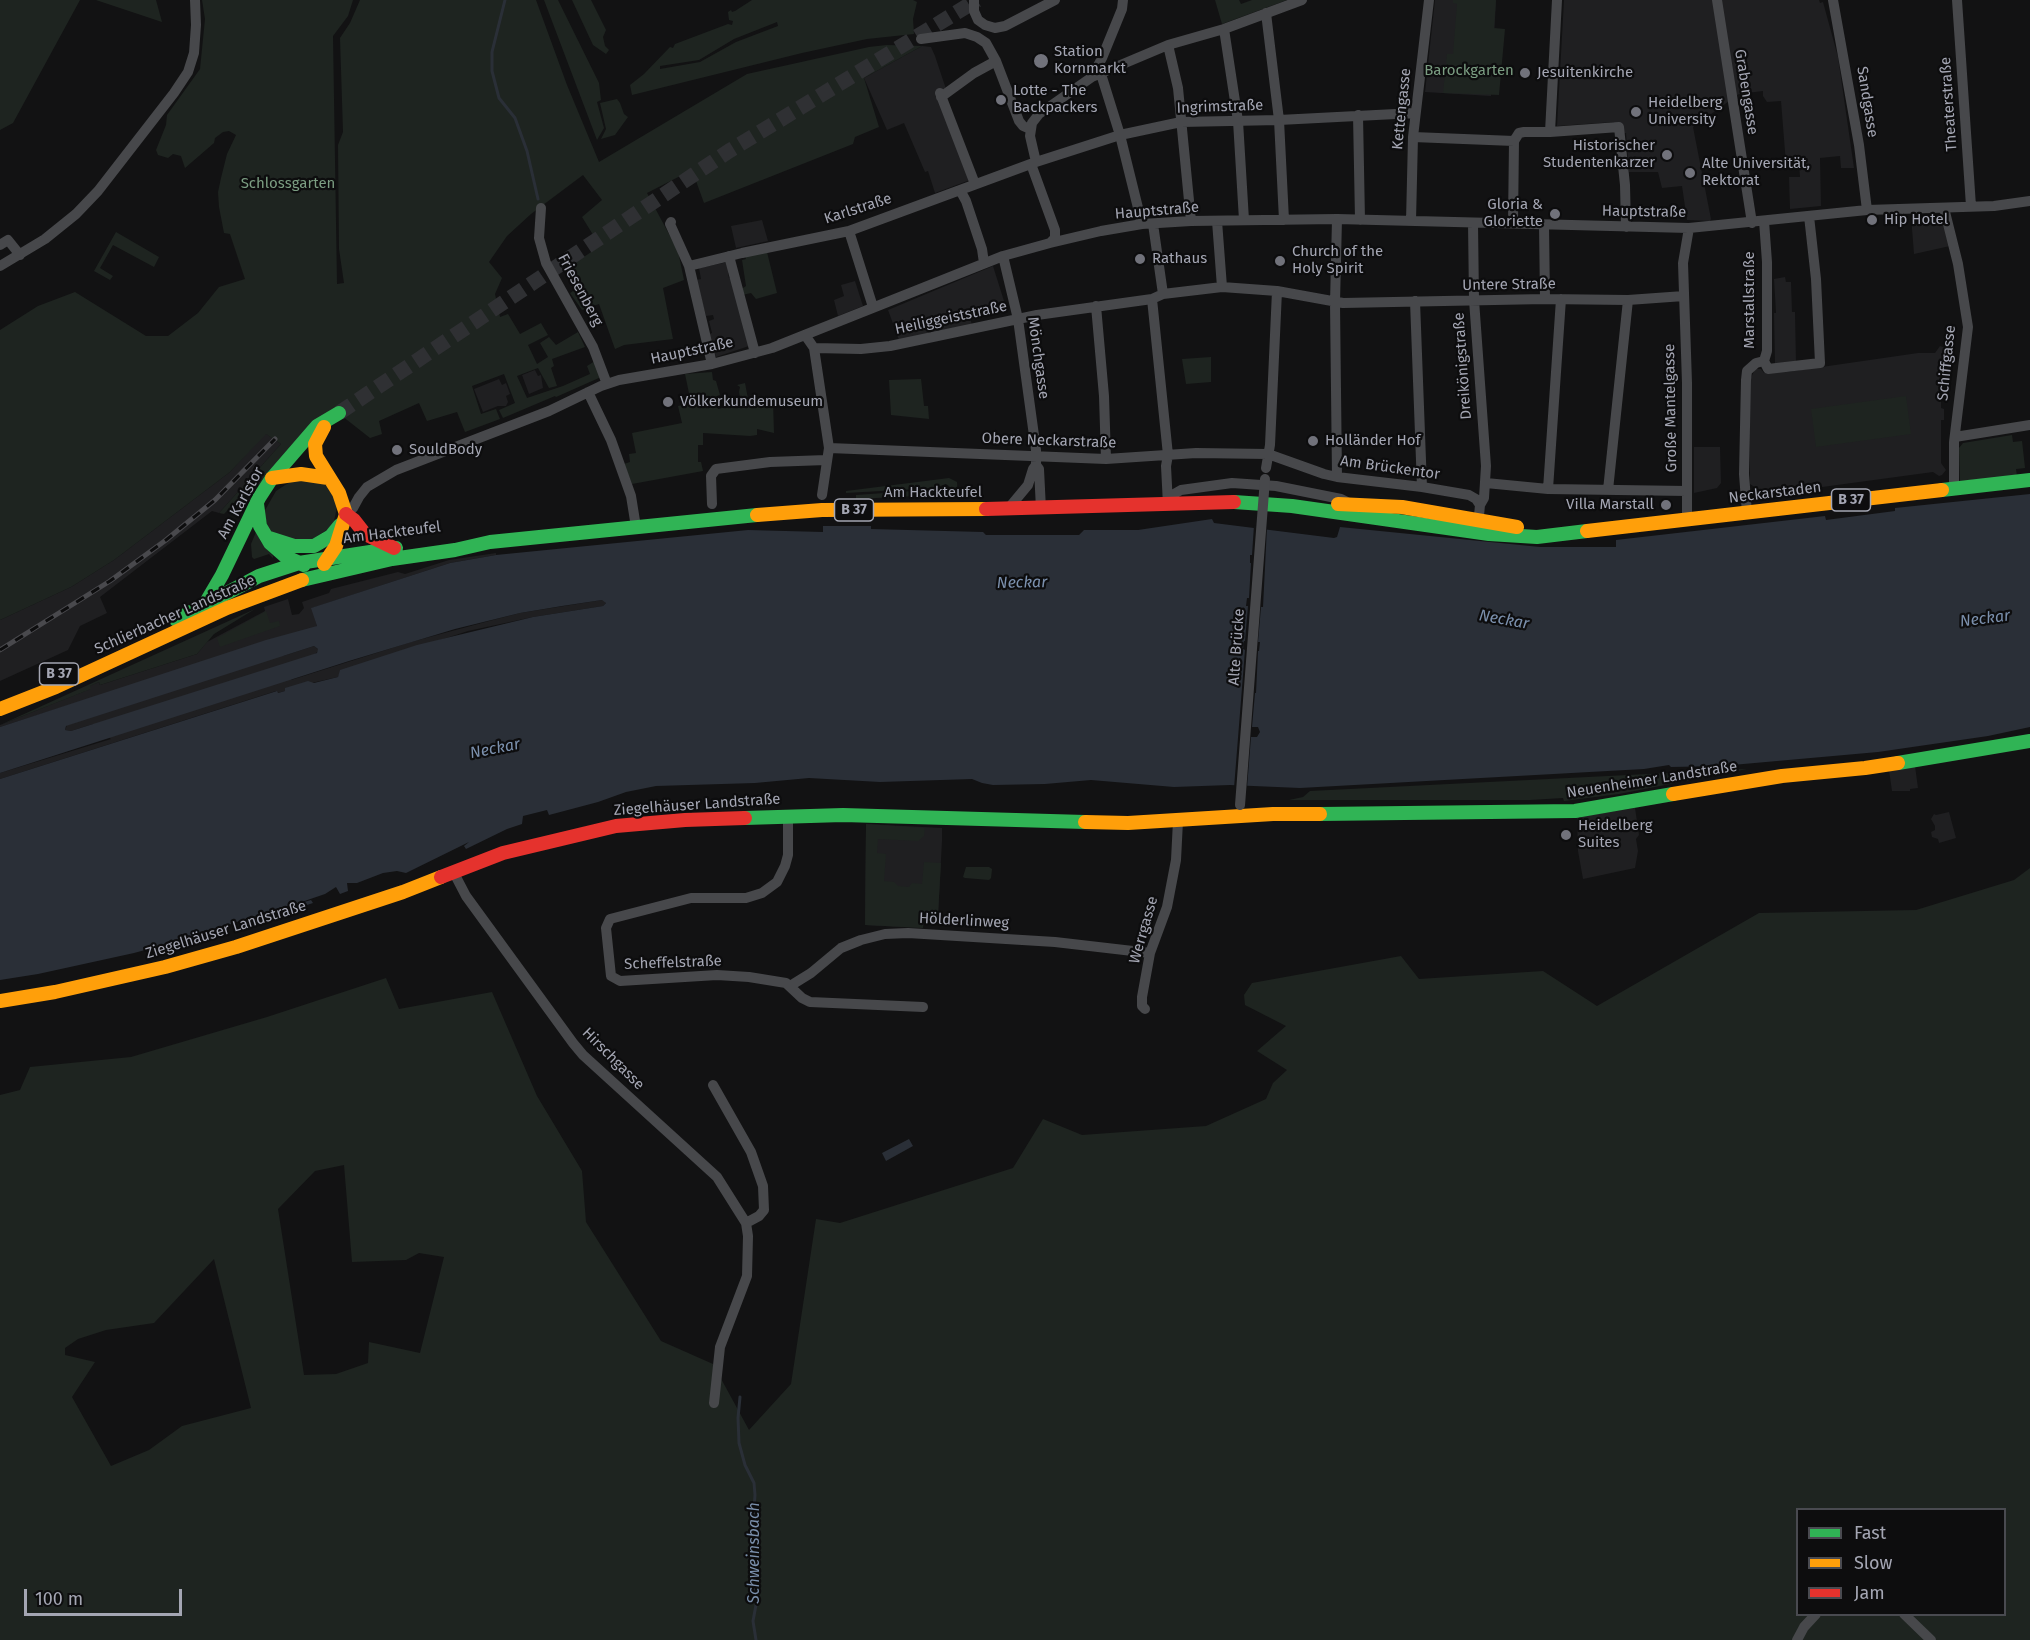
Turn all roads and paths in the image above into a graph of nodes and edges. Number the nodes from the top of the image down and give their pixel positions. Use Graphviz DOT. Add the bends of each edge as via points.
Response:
graph roads {
  1 [pos="195,0"];
  2 [pos="974,0"];
  3 [pos="1055,0"];
  4 [pos="1123,0"];
  5 [pos="1302,0"];
  6 [pos="1429,0"];
  7 [pos="1557,0"];
  8 [pos="1717,0"];
  9 [pos="1833,0"];
  10 [pos="1957,0"];
  11 [pos="1266,13"];
  12 [pos="1224,29"];
  13 [pos="921,39"];
  14 [pos="1168,45"];
  15 [pos="996,61"];
  16 [pos="1096,76"];
  17 [pos="1415,113"];
  18 [pos="1358,115"];
  19 [pos="1279,120"];
  20 [pos="1238,121"];
  21 [pos="1181,122"];
  22 [pos="1030,129"];
  23 [pos="1550,132"];
  24 [pos="1120,135"];
  25 [pos="1413,141"];
  26 [pos="1514,141"];
  27 [pos="1034,163"];
  28 [pos="975,184"];
  29 [pos="960,190"];
  30 [pos="2030,201"];
  31 [pos="1971,206"];
  32 [pos="541,208"];
  33 [pos="1944,208"];
  34 [pos="1867,210"];
  35 [pos="1809,216"];
  36 [pos="1337,219"];
  37 [pos="1244,220"];
  38 [pos="1284,220"];
  39 [pos="1360,220"];
  40 [pos="1191,221"];
  41 [pos="1217,221"];
  42 [pos="1411,221"];
  43 [pos="1764,221"];
  44 [pos="671,222"];
  45 [pos="1473,223"];
  46 [pos="1752,223"];
  47 [pos="1148,224"];
  48 [pos="1513,224"];
  49 [pos="1626,227"];
  50 [pos="1544,228"];
  51 [pos="1689,228"];
  52 [pos="849,231"];
  53 [pos="1050,243"];
  54 [pos="0,245"];
  55 [pos="20,255"];
  56 [pos="729,256"];
  57 [pos="1003,256"];
  58 [pos="984,263"];
  59 [pos="0,266"];
  60 [pos="689,266"];
  61 [pos="1222,287"];
  62 [pos="1277,291"];
  63 [pos="1163,294"];
  64 [pos="1684,296"];
  65 [pos="1545,298"];
  66 [pos="1152,299"];
  67 [pos="1561,299"];
  68 [pos="1474,300"];
  69 [pos="1628,300"];
  70 [pos="1415,301"];
  71 [pos="1096,306"];
  72 [pos="1336,306"];
  73 [pos="873,307"];
  74 [pos="1018,319"];
  75 [pos="805,335"];
  76 [pos="814,348"];
  77 [pos="755,353"];
  78 [pos="711,359"];
  79 [pos="1764,361"];
  80 [pos="607,384"];
  81 [pos="588,392"];
  82 [pos="2030,426"];
  83 [pos="1955,436"];
  84 [pos="829,448"];
  85 [pos="1269,449"];
  86 [pos="1162,456"];
  87 [pos="1106,459"];
  88 [pos="826,460"];
  89 [pos="1036,461"];
  90 [pos="1337,477"];
  91 [pos="273,478"];
  92 [pos="327,478"];
  93 [pos="1486,479"];
  94 [pos="2030,480"];
  95 [pos="1422,482"];
  96 [pos="1954,488"];
  97 [pos="1548,489"];
  98 [pos="1608,490"];
  99 [pos="822,495"];
  100 [pos="1687,496"];
  101 [pos="256,504"];
  102 [pos="712,504"];
  103 [pos="1269,504"];
  104 [pos="1349,504"];
  105 [pos="1168,505"];
  106 [pos="1480,505"];
  107 [pos="1292,506"];
  108 [pos="1041,508"];
  109 [pos="1008,509"];
  110 [pos="1747,513"];
  111 [pos="346,514"];
  112 [pos="1687,520"];
  113 [pos="1478,526"];
  114 [pos="636,527"];
  115 [pos="266,537"];
  116 [pos="490,542"];
  117 [pos="394,548"];
  118 [pos="299,564"];
  119 [pos="323,569"];
  120 [pos="205,604"];
  121 [pos="0,700"];
  122 [pos="0,709"];
  123 [pos="2030,741"];
  124 [pos="1240,810"];
  125 [pos="788,816"];
  126 [pos="1178,821"];
  127 [pos="454,873"];
  128 [pos="1150,953"];
  129 [pos="790,986"];
  130 [pos="0,1001"];
  131 [pos="923,1007"];
  132 [pos="1145,1009"];
  133 [pos="713,1085"];
  134 [pos="746,1223"];
  135 [pos="714,1403"];
  136 [pos="1814,1616"];
  137 [pos="1906,1616"];
  138 [pos="1797,1640"];
  139 [pos="1931,1640"];
  1 -- 55 [label="street" via="194,53 180,84 86,203 55,232"];
  2 -- 3 [label="street" via="980,22 998,28"];
  4 -- 16 [label="street"];
  5 -- 11 [label="street"];
  6 -- 17 [label="street, Kettengasse"];
  7 -- 23 [label="street"];
  8 -- 46 [label="street, Grabengasse"];
  9 -- 34 [label="street, Sandgasse"];
  10 -- 31 [label="street, Theaterstraße"];
  11 -- 12 [label="street"];
  11 -- 19 [label="street"];
  12 -- 14 [label="street"];
  12 -- 20 [label="street"];
  13 -- 15 [label="street" via="971,34 986,43"];
  14 -- 16 [label="street"];
  14 -- 21 [label="street"];
  15 -- 22 [label="street" via="1016,114 1023,126"];
  15 -- 28 [label="street" via="941,95"];
  16 -- 22 [label="street" via="1039,114"];
  16 -- 24 [label="street"];
  17 -- 18 [label="street, Ingrimstraße"];
  17 -- 25 [label="street, Kettengasse"];
  18 -- 19 [label="street, Ingrimstraße"];
  18 -- 39 [label="street"];
  19 -- 20 [label="street, Ingrimstraße"];
  19 -- 38 [label="street"];
  20 -- 21 [label="street, Ingrimstraße"];
  20 -- 37 [label="street"];
  21 -- 24 [label="street, Ingrimstraße"];
  21 -- 40 [label="street"];
  22 -- 27 [label="street"];
  23 -- 26 [label="street" via="1519,133"];
  23 -- 49 [label="street" via="1619,127"];
  24 -- 27 [label="street, Ingrimstraße"];
  24 -- 47 [label="street"];
  25 -- 26 [label="street"];
  25 -- 42 [label="street, Kettengasse"];
  26 -- 48 [label="street"];
  27 -- 28 [label="street, Karlstraße"];
  27 -- 53 [label="street" via="1055,230"];
  28 -- 29 [label="street, Karlstraße"];
  29 -- 52 [label="street, Karlstraße"];
  29 -- 58 [label="street"];
  30 -- 31 [label="street, Hauptstraße"];
  31 -- 33 [label="street, Hauptstraße"];
  32 -- 80 [label="street, Friesenberg" via="539,238 546,263 593,347"];
  33 -- 34 [label="street, Hauptstraße" via="1907,213"];
  33 -- 83 [label="street, Schiffgasse" via="1968,327"];
  34 -- 35 [label="street, Hauptstraße" via="1832,209"];
  35 -- 43 [label="street, Hauptstraße"];
  35 -- 79 [label="street" via="1820,363 1768,369"];
  36 -- 38 [label="street, Hauptstraße"];
  36 -- 39 [label="street, Hauptstraße"];
  36 -- 72 [label="street"];
  37 -- 38 [label="street, Hauptstraße"];
  37 -- 41 [label="street, Hauptstraße"];
  39 -- 42 [label="street, Hauptstraße"];
  40 -- 41 [label="street, Hauptstraße"];
  40 -- 47 [label="street, Hauptstraße"];
  41 -- 61 [label="street"];
  42 -- 45 [label="street, Hauptstraße"];
  43 -- 46 [label="street, Hauptstraße"];
  43 -- 79 [label="street, Marstallstraße"];
  44 -- 60 [label="street"];
  45 -- 48 [label="street, Hauptstraße"];
  45 -- 68 [label="street, Dreikönigstraße"];
  46 -- 51 [label="street, Hauptstraße"];
  47 -- 53 [label="street, Hauptstraße"];
  47 -- 63 [label="street"];
  48 -- 50 [label="street, Hauptstraße"];
  49 -- 50 [label="street, Hauptstraße" via="1561,221"];
  49 -- 51 [label="street, Hauptstraße"];
  50 -- 65 [label="street"];
  51 -- 64 [label="street, Große Mantelgasse" via="1683,263"];
  52 -- 56 [label="street, Karlstraße"];
  52 -- 73 [label="street"];
  53 -- 57 [label="street, Hauptstraße"];
  54 -- 55 [label="street" via="9,240"];
  55 -- 59 [label="street"];
  56 -- 60 [label="street, Karlstraße"];
  56 -- 77 [label="street"];
  57 -- 58 [label="street, Hauptstraße"];
  57 -- 74 [label="street, Mönchgasse"];
  58 -- 73 [label="street, Hauptstraße"];
  60 -- 78 [label="street"];
  61 -- 62 [label="street, Heiliggeiststraße"];
  61 -- 63 [label="street, Heiliggeiststraße"];
  62 -- 72 [label="street, Untere Straße"];
  62 -- 85 [label="street, Alte Brücke"];
  63 -- 66 [label="street, Heiliggeiststraße"];
  64 -- 69 [label="street, Untere Straße"];
  64 -- 100 [label="street, Große Mantelgasse"];
  65 -- 67 [label="street, Untere Straße"];
  65 -- 68 [label="street, Untere Straße"];
  66 -- 71 [label="street, Heiliggeiststraße"];
  66 -- 86 [label="street"];
  67 -- 69 [label="street, Untere Straße"];
  67 -- 97 [label="street"];
  68 -- 70 [label="street, Untere Straße"];
  68 -- 93 [label="street, Dreikönigstraße"];
  69 -- 98 [label="street"];
  70 -- 72 [label="street, Untere Straße"];
  70 -- 95 [label="street"];
  71 -- 74 [label="street, Heiliggeiststraße"];
  71 -- 87 [label="street"];
  72 -- 90 [label="street"];
  73 -- 75 [label="street, Hauptstraße"];
  74 -- 76 [label="street, Heiliggeiststraße" via="890,346"];
  74 -- 89 [label="street, Mönchgasse"];
  75 -- 76 [label="street"];
  75 -- 77 [label="street, Hauptstraße"];
  76 -- 84 [label="street"];
  77 -- 78 [label="street, Hauptstraße"];
  78 -- 80 [label="street, Hauptstraße"];
  79 -- 110 [label="street, Marstallstraße" via="1747,371"];
  80 -- 81 [label="street, Hauptstraße"];
  81 -- 111 [label="street, Hauptstraße" via="396,470 364,490"];
  81 -- 114 [label="street" via="611,440"];
  82 -- 83 [label="street"];
  83 -- 96 [label="street, Schiffgasse"];
  84 -- 88 [label="street"];
  84 -- 89 [label="street, Obere Neckarstraße"];
  85 -- 86 [label="street, Obere Neckarstraße"];
  85 -- 90 [label="street, Am Brückentor" via="1288,461"];
  85 -- 124 [label="street, Alte Brücke, bridge"];
  86 -- 87 [label="street, Obere Neckarstraße"];
  86 -- 105 [label="street"];
  87 -- 89 [label="street, Obere Neckarstraße"];
  88 -- 99 [label="street"];
  88 -- 102 [label="street" via="716,469 711,476"];
  89 -- 108 [label="street, Mönchgasse"];
  89 -- 109 [label="street" via="1028,485"];
  90 -- 95 [label="street, Am Brückentor"];
  91 -- 92 [label="main road" via="301,474"];
  91 -- 92 [label="main road, Am Karlstor" via="317,426 339,413 323,427 315,444 315,456"];
  91 -- 101 [label="main road, Am Karlstor"];
  92 -- 111 [label="main road, Am Karlstor" via="339,493"];
  93 -- 97 [label="street"];
  93 -- 106 [label="street, Dreikönigstraße"];
  94 -- 96 [label="main road, Neckarstaden / B 37"];
  95 -- 106 [label="street, Am Brückentor" via="1469,495"];
  96 -- 110 [label="main road, Neckarstaden / B 37"];
  97 -- 98 [label="street"];
  98 -- 100 [label="street" via="1675,491"];
  100 -- 112 [label="street, Große Mantelgasse"];
  101 -- 115 [label="main road" via="258,521"];
  101 -- 120 [label="main road, Am Karlstor"];
  103 -- 105 [label="main road, Am Hackteufel / B 37"];
  103 -- 107 [label="main road, Neckarstaden / B 37"];
  104 -- 105 [label="street" via="1344,499 1276,486 1232,483 1179,491"];
  104 -- 107 [label="main road, Neckarstaden / B 37"];
  104 -- 113 [label="main road, Neckarstaden / B 37" via="1402,507"];
  105 -- 108 [label="main road, Am Hackteufel / B 37"];
  106 -- 113 [label="street"];
  107 -- 113 [label="main road, Neckarstaden / B 37"];
  108 -- 109 [label="main road, Am Hackteufel / B 37"];
  109 -- 114 [label="main road, Am Hackteufel / B 37" via="822,510"];
  110 -- 112 [label="main road, Neckarstaden / B 37"];
  111 -- 115 [label="main road" via="331,536 314,546 294,546"];
  111 -- 117 [label="main road" via="365,534"];
  111 -- 119 [label="main road" via="340,538"];
  112 -- 113 [label="main road, Neckarstaden / B 37" via="1559,533"];
  114 -- 116 [label="main road, Am Hackteufel / B 37"];
  115 -- 118 [label="main road" via="278,552"];
  116 -- 117 [label="main road, Am Hackteufel / B 37" via="454,541"];
  116 -- 119 [label="main road, Am Hackteufel / B 37"];
  117 -- 119 [label="main road, Am Hackteufel / B 37"];
  118 -- 119 [label="main road, Am Hackteufel / B 37"];
  118 -- 120 [label="main road, Schlierbacher Landstraße / B 37" via="259,576"];
  119 -- 122 [label="main road, Schlierbacher Landstraße / B 37"];
  120 -- 121 [label="main road, Schlierbacher Landstraße / B 37"];
  123 -- 124 [label="main road, Neuenheimer Landstraße" via="1865,768 1782,776 1575,811"];
  124 -- 126 [label="main road, Ziegelhäuser Landstraße"];
  125 -- 126 [label="main road, Ziegelhäuser Landstraße"];
  125 -- 127 [label="main road, Ziegelhäuser Landstraße" via="616,826 528,845"];
  125 -- 129 [label="street, Scheffelstraße" via="788,855 782,874 771,888 746,898 691,898 614,916 606,928 611,976 616,980 737,976"];
  126 -- 128 [label="street, Werrgasse" via="1167,907"];
  127 -- 130 [label="main road, Ziegelhäuser Landstraße" via="301,926 165,967"];
  127 -- 134 [label="street, Hirschgasse" via="466,896 573,1042 717,1177"];
  128 -- 129 [label="street, Hölderlinweg" via="1055,942 885,934 841,948"];
  128 -- 132 [label="street, Werrgasse" via="1141,1002"];
  129 -- 131 [label="street, Scheffelstraße" via="802,998 815,1003"];
  133 -- 134 [label="street" via="751,1152 763,1186 764,1210"];
  134 -- 135 [label="street, Hirschgasse" via="747,1276 720,1347"];
  136 -- 138 [label="street"];
  137 -- 139 [label="street"];
}
